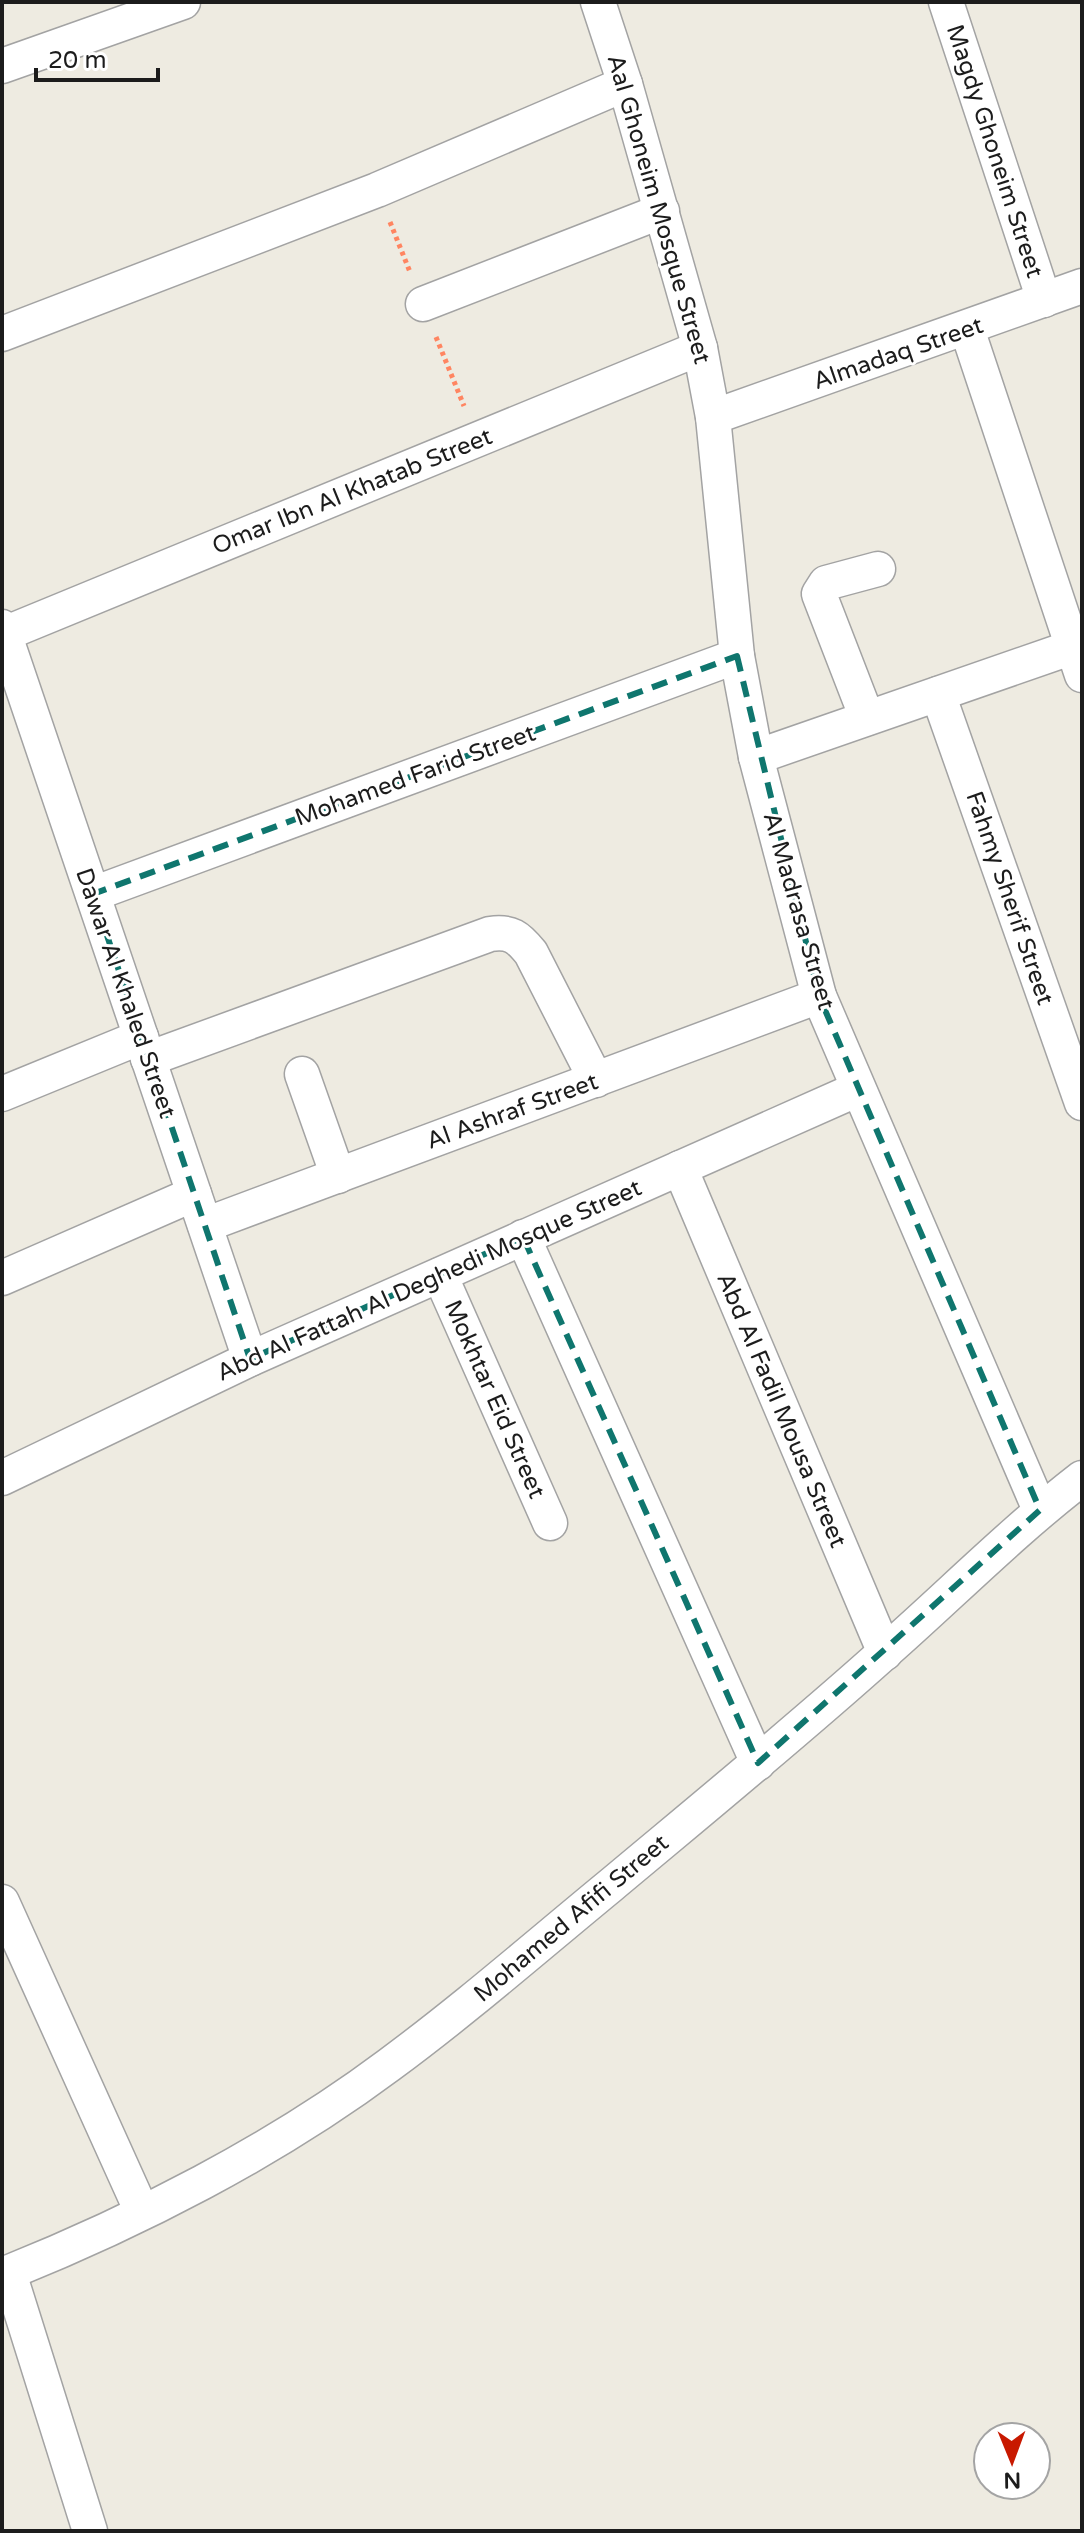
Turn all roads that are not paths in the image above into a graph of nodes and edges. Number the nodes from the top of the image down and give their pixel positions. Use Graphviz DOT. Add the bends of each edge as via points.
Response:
graph roads {
  1 [pos="183,2"];
  2 [pos="598,2"];
  3 [pos="946,2"];
  4 [pos="2,66"];
  5 [pos="625,84"];
  6 [pos="662,211"];
  7 [pos="1082,286"];
  8 [pos="1044,300"];
  9 [pos="423,304"];
  10 [pos="967,329"];
  11 [pos="2,334"];
  12 [pos="700,348"];
  13 [pos="713,417"];
  14 [pos="878,569"];
  15 [pos="3,631"];
  16 [pos="737,656"];
  17 [pos="1077,661"];
  18 [pos="12,689"];
  19 [pos="938,694"];
  20 [pos="867,718"];
  21 [pos="756,757"];
  22 [pos="93,894"];
  23 [pos="819,996"];
  24 [pos="144,1048"];
  25 [pos="302,1074"];
  26 [pos="596,1080"];
  27 [pos="858,1089"];
  28 [pos="2,1094"];
  29 [pos="1082,1103"];
  30 [pos="680,1168"];
  31 [pos="338,1176"];
  32 [pos="199,1210"];
  33 [pos="523,1237"];
  34 [pos="440,1275"];
  35 [pos="2,1278"];
  36 [pos="250,1359"];
  37 [pos="2,1478"];
  38 [pos="1082,1478"];
  39 [pos="1040,1510"];
  40 [pos="550,1523"];
  41 [pos="885,1653"];
  42 [pos="758,1763"];
  43 [pos="2,1902"];
  44 [pos="142,2212"];
  45 [pos="5,2274"];
  46 [pos="90,2531"];
  1 -- 4 [label="street"];
  2 -- 5 [label="street, Aal Ghoneim Mosque Street"];
  3 -- 8 [label="street, Magdy Ghoneim Street"];
  5 -- 6 [label="street, Aal Ghoneim Mosque Street"];
  5 -- 11 [label="street" via="377,190"];
  6 -- 9 [label="street"];
  6 -- 12 [label="street, Aal Ghoneim Mosque Street"];
  7 -- 8 [label="street, Almadaq Street"];
  8 -- 10 [label="street, Almadaq Street"];
  10 -- 13 [label="street, Almadaq Street"];
  10 -- 17 [label="street"];
  12 -- 13 [label="street, Aal Ghoneim Mosque Street"];
  12 -- 15 [label="street, Omar Ibn Al Khatab Street"];
  13 -- 16 [label="street, Al Madrasa Street"];
  14 -- 20 [label="street" via="826,583 819,594"];
  15 -- 18 [label="street, Dawar Al Khaled Street"];
  16 -- 21 [label="street, Al Madrasa Street"];
  16 -- 22 [label="street, Mohamed Farid Street"];
  17 -- 19 [label="street"];
  18 -- 22 [label="street, Dawar Al Khaled Street"];
  19 -- 20 [label="street"];
  19 -- 29 [label="street, Fahmy Sherif Street"];
  20 -- 21 [label="street"];
  21 -- 23 [label="street, Al Madrasa Street"];
  22 -- 24 [label="street, Dawar Al Khaled Street"];
  23 -- 26 [label="street, Al Ashraf Street"];
  23 -- 27 [label="street, Al Madrasa Street"];
  24 -- 26 [label="street" via="506,932 531,953"];
  24 -- 28 [label="street"];
  24 -- 32 [label="street, Dawar Al Khaled Street"];
  25 -- 31 [label="street"];
  26 -- 31 [label="street, Al Ashraf Street"];
  27 -- 30 [label="street, Abd Al Fattah Al Deghedi Mosque Street"];
  27 -- 39 [label="street, Al Madrasa Street"];
  30 -- 33 [label="street, Abd Al Fattah Al Deghedi Mosque Street"];
  30 -- 41 [label="street, Abd Al Fadil Mousa Street"];
  31 -- 32 [label="street, Al Ashraf Street"];
  32 -- 35 [label="street, Al Ashraf Street"];
  32 -- 36 [label="street, Dawar Al Khaled Street"];
  33 -- 34 [label="street, Abd Al Fattah Al Deghedi Mosque Street"];
  33 -- 42 [label="street"];
  34 -- 36 [label="street, Abd Al Fattah Al Deghedi Mosque Street"];
  34 -- 40 [label="street, Mokhtar Eid Street"];
  36 -- 37 [label="street, Abd Al Fattah Al Deghedi Mosque Street"];
  38 -- 39 [label="street, Mohamed Afifi Street"];
  39 -- 41 [label="street, Mohamed Afifi Street"];
  41 -- 42 [label="street, Mohamed Afifi Street"];
  42 -- 44 [label="street, Mohamed Afifi Street" via="387,2066 227,2169"];
  43 -- 44 [label="street"];
  44 -- 45 [label="street, Mohamed Afifi Street"];
  45 -- 46 [label="street"];
}
